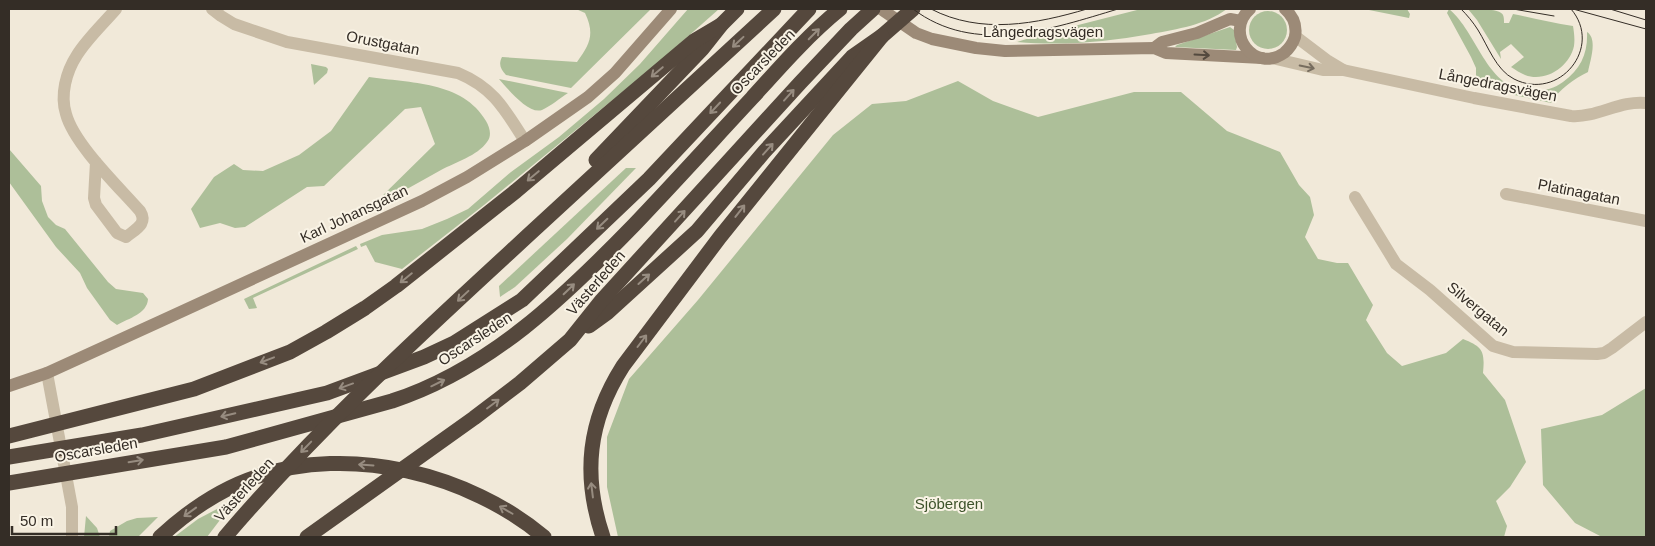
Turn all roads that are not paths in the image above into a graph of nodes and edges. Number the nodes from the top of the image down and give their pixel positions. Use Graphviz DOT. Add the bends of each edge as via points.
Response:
graph roads {
  1 [pos="116,9"];
  2 [pos="212,9"];
  3 [pos="671,9"];
  4 [pos="737,9"];
  5 [pos="774,9"];
  6 [pos="809,9"];
  7 [pos="873,9"];
  8 [pos="881,9"];
  9 [pos="913,9"];
  10 [pos="1285,9"];
  11 [pos="836,11"];
  12 [pos="1246,13"];
  13 [pos="721,24"];
  14 [pos="882,36"];
  15 [pos="1295,36"];
  16 [pos="1154,48"];
  17 [pos="1267,58"];
  18 [pos="1343,70"];
  19 [pos="1646,102"];
  20 [pos="525,141"];
  21 [pos="96,162"];
  22 [pos="1506,194"];
  23 [pos="1355,198"];
  24 [pos="1646,221"];
  25 [pos="498,262"];
  26 [pos="1646,322"];
  27 [pos="570,340"];
  28 [pos="47,372"];
  29 [pos="9,386"];
  30 [pos="9,436"];
  31 [pos="9,457"];
  32 [pos="9,483"];
  33 [pos="72,537"];
  34 [pos="160,537"];
  35 [pos="225,537"];
  36 [pos="307,537"];
  37 [pos="544,537"];
  38 [pos="603,537"];
  1 -- 21 [label="street" via="77,55 64,86 66,114"];
  2 -- 20 [label="street, Orustgatan" via="234,24 287,42 458,74 474,80 501,105"];
  3 -- 20 [label="street, Karl Johansgatan" via="615,73 588,97"];
  4 -- 13 [label="highway"];
  5 -- 25 [label="highway, one-way"];
  6 -- 31 [label="highway, Oscarsleden, one-way" via="649,178 522,300 454,343 327,393 142,435"];
  27 -- 7 [label="highway, Västerleden, one-way" via="602,300 800,82"];
  8 -- 16 [label="street, Långedragsvägen" via="916,33 976,48 1005,51"];
  9 -- 14 [label="highway"];
  10 -- 15 [label="street" via="1292,17"];
  32 -- 11 [label="highway, Oscarsleden, one-way" via="226,446 392,401 451,376 511,339 557,300 605,254"];
  12 -- 16 [label="street, Långedragsvägen" via="1197,33 1162,42"];
  12 -- 17 [label="street, Långedragsvägen" via="1240,36 1243,44 1254,55"];
  13 -- 25 [label="highway" via="702,49"];
  13 -- 30 [label="highway, one-way" via="694,40 516,191 396,286 326,332 290,352 194,389"];
  27 -- 14 [label="highway, one-way" via="607,313 697,231 764,152 852,57"];
  38 -- 14 [label="highway, one-way" via="594,508 591,458 596,425 614,381 726,230"];
  15 -- 17 [label="street" via="1287,51"];
  15 -- 18 [label="street, Långedragsvägen"];
  16 -- 17 [label="street, Långedragsvägen, one-way" via="1166,53"];
  17 -- 18 [label="street, Långedragsvägen, one-way" via="1324,70"];
  18 -- 19 [label="street, Långedragsvägen" via="1571,116 1627,103"];
  20 -- 28 [label="street, Karl Johansgatan" via="422,200"];
  21 -- 21 [label="street" via="143,216 139,227 126,237 117,233 96,205"];
  22 -- 24 [label="street, Platinagatan"];
  23 -- 26 [label="street, Silvergatan" via="1396,264 1494,346 1503,350 1604,352"];
  25 -- 35 [label="highway, Västerleden, one-way" via="336,415"];
  36 -- 27 [label="highway, Västerleden, one-way" via="474,418"];
  28 -- 29 [label="street, Karl Johansgatan"];
  28 -- 33 [label="street" via="72,507"];
  37 -- 34 [label="highway, one-way" via="505,510 447,482 382,466 333,463 299,466 255,477 194,509"];
}
